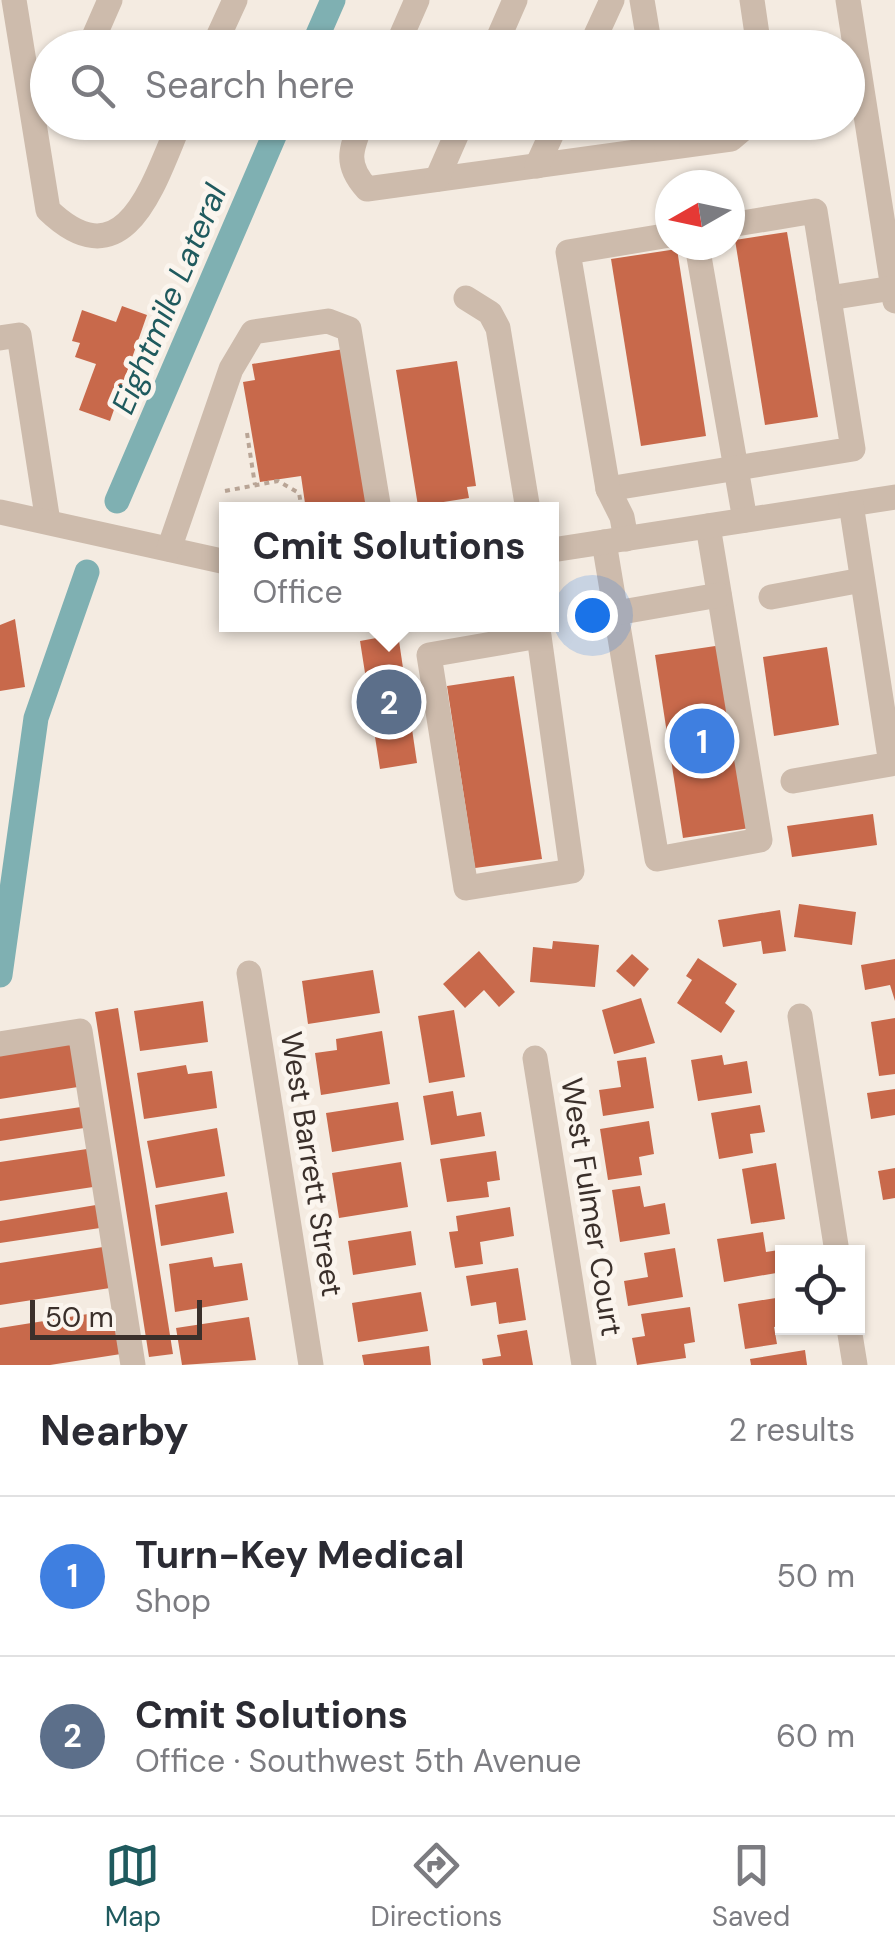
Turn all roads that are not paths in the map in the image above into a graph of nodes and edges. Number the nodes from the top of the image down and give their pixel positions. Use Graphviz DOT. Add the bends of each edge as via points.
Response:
graph roads {
  1 [pos="14,0"];
  2 [pos="110,0"];
  3 [pos="235,0"];
  4 [pos="417,0"];
  5 [pos="514,0"];
  6 [pos="612,0"];
  7 [pos="642,0"];
  8 [pos="752,0"];
  9 [pos="848,0"];
  10 [pos="97,30"];
  11 [pos="221,30"];
  12 [pos="404,30"];
  13 [pos="502,30"];
  14 [pos="598,30"];
  15 [pos="647,30"];
  16 [pos="756,30"];
  17 [pos="854,30"];
  18 [pos="865,87"];
  19 [pos="30,96"];
  20 [pos="37,140"];
  21 [pos="47,140"];
  22 [pos="172,140"];
  23 [pos="354,140"];
  24 [pos="454,140"];
  25 [pos="549,140"];
  26 [pos="645,140"];
  27 [pos="40,156"];
  28 [pos="538,166"];
  29 [pos="437,180"];
  30 [pos="887,199"];
  31 [pos="745,223"];
  32 [pos="655,238"];
  33 [pos="701,260"];
  34 [pos="894,294"];
  35 [pos="466,298"];
  36 [pos="829,298"];
  37 [pos="0,338"];
  38 [pos="736,469"];
  39 [pos="608,489"];
  40 [pos="895,497"];
  41 [pos="378,502"];
  42 [pos="527,502"];
  43 [pos="850,504"];
  44 [pos="0,512"];
  45 [pos="744,520"];
  46 [pos="48,522"];
  47 [pos="708,526"];
  48 [pos="615,540"];
  49 [pos="169,549"];
  50 [pos="559,549"];
  51 [pos="219,560"];
  52 [pos="862,580"];
  53 [pos="720,596"];
  54 [pos="771,597"];
  55 [pos="616,614"];
  56 [pos="529,632"];
  57 [pos="538,632"];
  58 [pos="793,781"];
  59 [pos="249,973"];
  60 [pos="800,1016"];
  61 [pos="0,1044"];
  62 [pos="536,1058"];
  63 [pos="837,1245"];
  64 [pos="850,1335"];
  65 [pos="133,1365"];
  66 [pos="310,1365"];
  67 [pos="584,1365"];
  68 [pos="855,1365"];
  1 -- 19 [label="street"];
  2 -- 10 [label="street"];
  3 -- 11 [label="street"];
  4 -- 12 [label="street"];
  5 -- 13 [label="street"];
  6 -- 14 [label="street"];
  7 -- 15 [label="street"];
  8 -- 16 [label="street"];
  9 -- 17 [label="street"];
  18 -- 30 [label="street"];
  20 -- 27 [label="street"];
  21 -- 27 [label="street"];
  22 -- 27 [label="street" via="138,216 117,231 94,234 67,228 48,210"];
  23 -- 29 [label="street" via="349,152 354,175 367,189"];
  24 -- 29 [label="street"];
  25 -- 28 [label="street"];
  26 -- 28 [label="street"];
  28 -- 29 [label="street"];
  30 -- 34 [label="street"];
  31 -- 36 [label="street" via="816,211"];
  32 -- 39 [label="street" via="568,252"];
  33 -- 38 [label="street"];
  34 -- 36 [label="street"];
  35 -- 42 [label="street" via="490,313 498,328"];
  36 -- 38 [label="street" via="853,450"];
  37 -- 46 [label="street" via="19,336"];
  38 -- 39 [label="street"];
  38 -- 45 [label="street"];
  39 -- 48 [label="street" via="622,517"];
  40 -- 43 [label="street"];
  41 -- 49 [label="street" via="349,329 328,321 253,332 232,369"];
  43 -- 45 [label="street"];
  43 -- 52 [label="street"];
  44 -- 46 [label="street"];
  45 -- 47 [label="street"];
  46 -- 49 [label="street"];
  47 -- 48 [label="street"];
  47 -- 53 [label="street"];
  48 -- 50 [label="street"];
  48 -- 55 [label="street"];
  49 -- 51 [label="street"];
  52 -- 54 [label="street"];
  52 -- 58 [label="street" via="891,764"];
  53 -- 55 [label="street"];
  53 -- 55 [label="street" via="760,840 657,859"];
  56 -- 57 [label="street" via="429,655 466,888 572,871"];
  59 -- 66 [label="street, West Barrett Street"];
  60 -- 63 [label="street"];
  61 -- 65 [label="street" via="80,1031"];
  62 -- 67 [label="street, West Fulmer Court"];
  64 -- 68 [label="street"];
}
